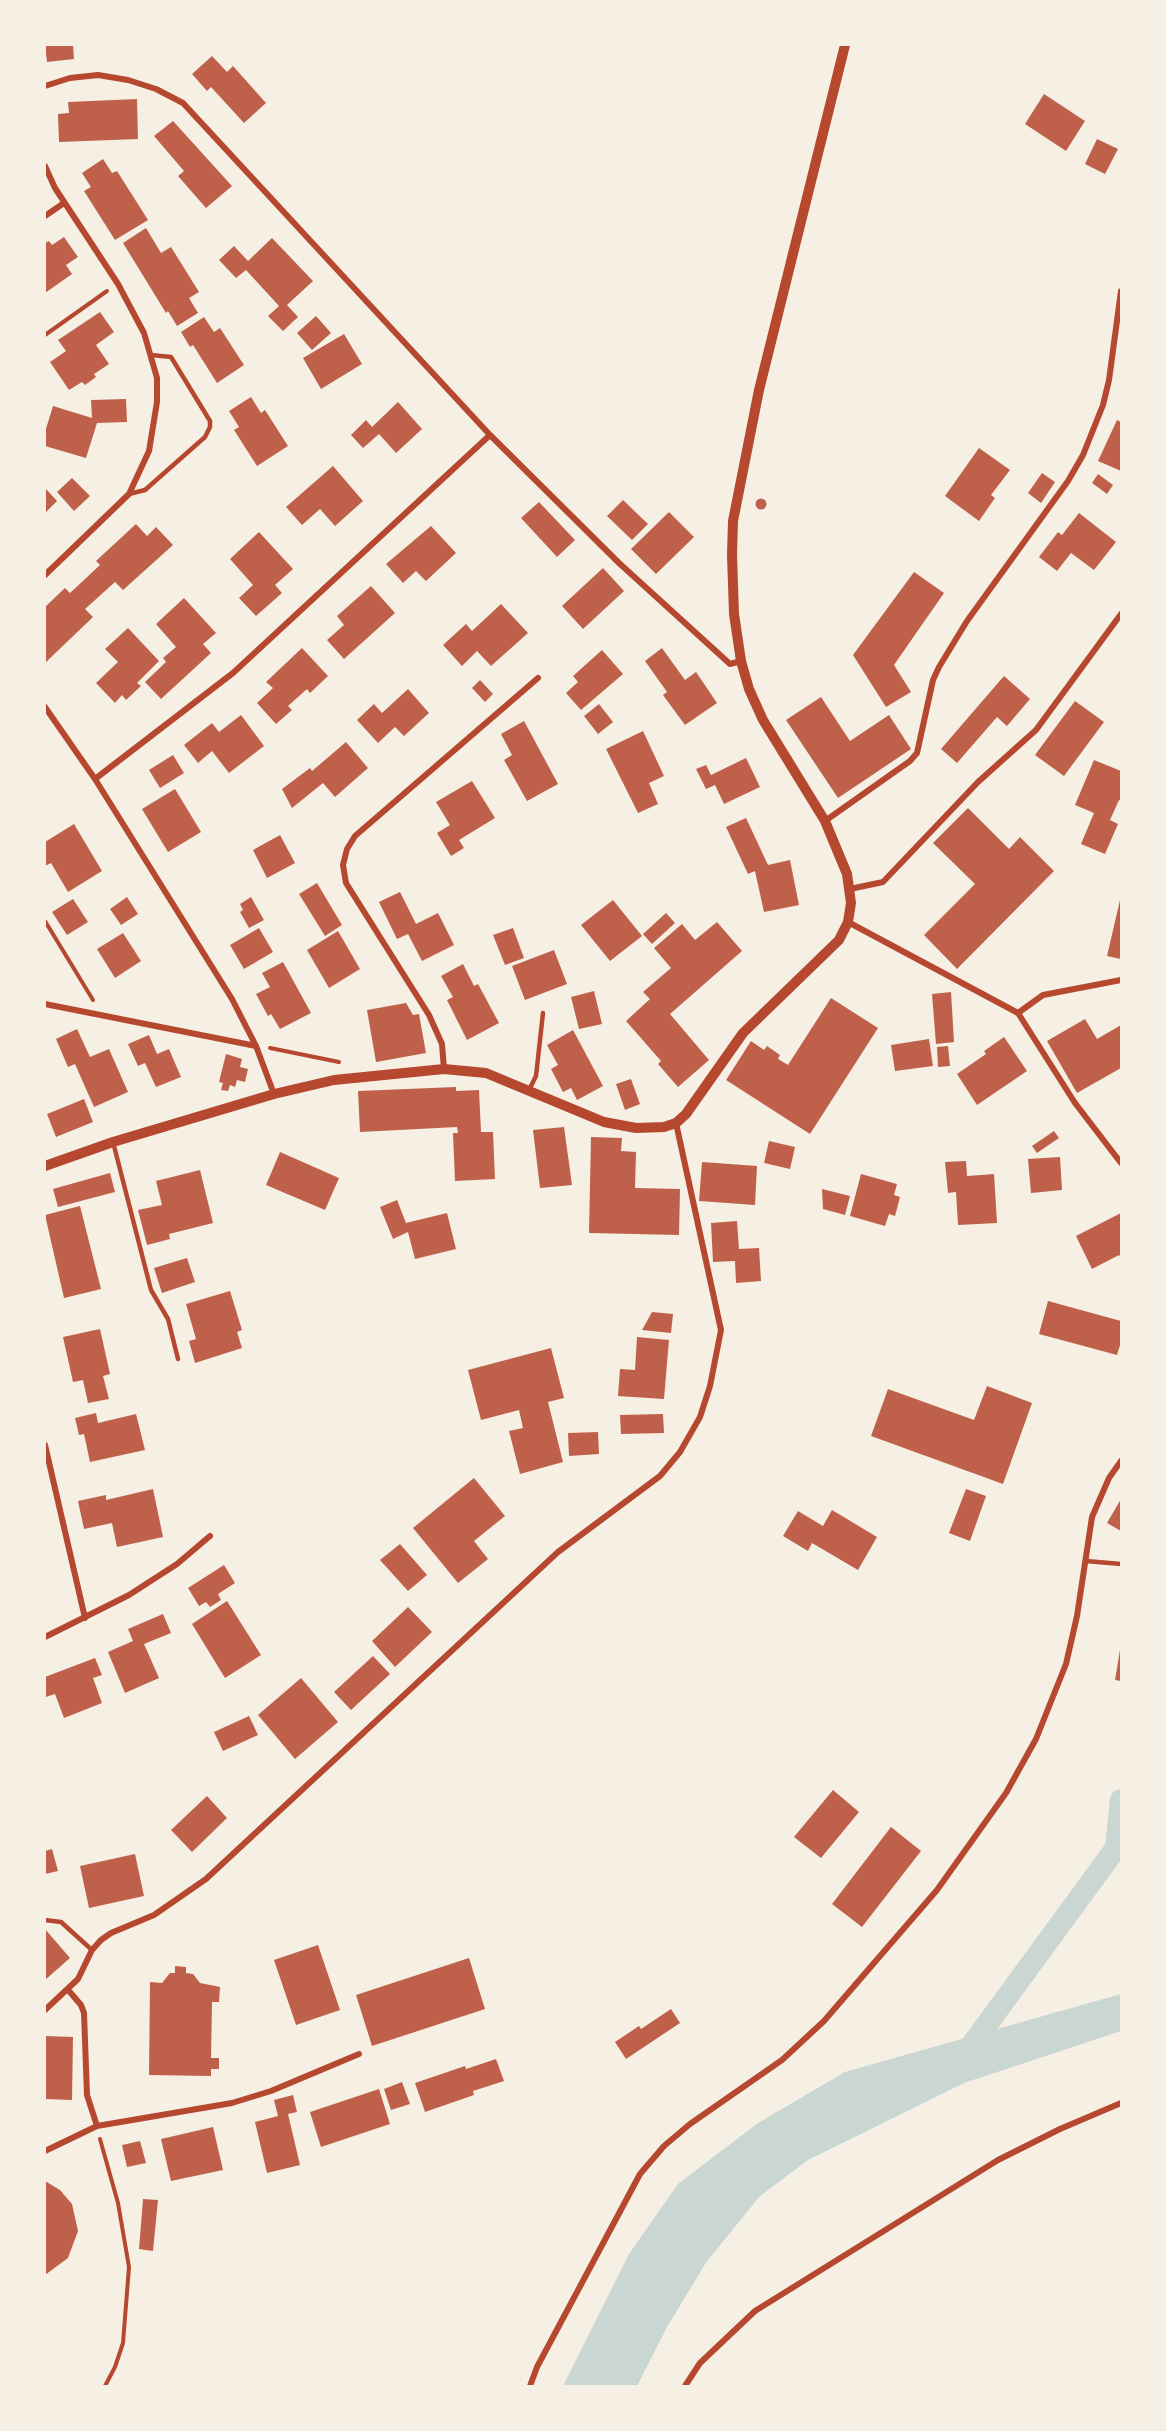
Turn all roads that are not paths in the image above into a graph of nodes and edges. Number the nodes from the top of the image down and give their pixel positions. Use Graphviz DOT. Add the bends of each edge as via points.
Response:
graph roads {
  1 [pos="845,45"];
  2 [pos="45,86"];
  3 [pos="45,166"];
  4 [pos="64,203"];
  5 [pos="45,216"];
  6 [pos="1121,291"];
  7 [pos="151,355"];
  8 [pos="490,435"];
  9 [pos="129,494"];
  10 [pos="45,575"];
  11 [pos="1121,614"];
  12 [pos="741,661"];
  13 [pos="538,678"];
  14 [pos="45,707"];
  15 [pos="95,779"];
  16 [pos="825,821"];
  17 [pos="850,889"];
  18 [pos="848,922"];
  19 [pos="1121,980"];
  20 [pos="45,1004"];
  21 [pos="1018,1012"];
  22 [pos="543,1013"];
  23 [pos="256,1046"];
  24 [pos="444,1069"];
  25 [pos="529,1090"];
  26 [pos="274,1094"];
  27 [pos="676,1123"];
  28 [pos="113,1142"];
  29 [pos="1121,1163"];
  30 [pos="45,1166"];
  31 [pos="178,1359"];
  32 [pos="45,1445"];
  33 [pos="1121,1461"];
  34 [pos="210,1536"];
  35 [pos="1086,1560"];
  36 [pos="1121,1564"];
  37 [pos="85,1618"];
  38 [pos="45,1637"];
  39 [pos="45,1920"];
  40 [pos="92,1950"];
  41 [pos="69,1991"];
  42 [pos="45,2010"];
  43 [pos="359,2054"];
  44 [pos="1121,2103"];
  45 [pos="97,2126"];
  46 [pos="45,2151"];
  47 [pos="530,2386"];
  48 [pos="685,2386"];
  1 -- 12 [label="street" via="759,390 734,521 732,585"];
  2 -- 8 [label="street" via="98,75 137,83 183,103"];
  3 -- 4 [label="street"];
  4 -- 5 [label="street"];
  4 -- 7 [label="street" via="118,284"];
  6 -- 16 [label="street" via="1109,380 1083,455 939,667 917,753"];
  7 -- 9 [label="street" via="157,378 154,429 144,466"];
  7 -- 9 [label="lane" via="171,357 210,427 205,437 145,490"];
  8 -- 12 [label="street" via="721,656 730,664"];
  8 -- 15 [label="street" via="232,673"];
  9 -- 10 [label="street"];
  11 -- 17 [label="street" via="1036,730 978,782 883,882"];
  12 -- 16 [label="street" via="763,720"];
  13 -- 24 [label="street" via="355,836 343,865 346,883 429,1015 442,1044"];
  14 -- 15 [label="street"];
  15 -- 23 [label="street" via="232,999"];
  16 -- 17 [label="street"];
  17 -- 18 [label="street"];
  18 -- 21 [label="street"];
  18 -- 27 [label="street" via="839,940 734,1043 695,1102"];
  19 -- 21 [label="street" via="1043,995"];
  20 -- 23 [label="street"];
  21 -- 29 [label="street" via="1075,1103"];
  22 -- 25 [label="lane" via="536,1076"];
  23 -- 26 [label="street"];
  24 -- 25 [label="street" via="486,1073"];
  24 -- 26 [label="street" via="368,1075"];
  25 -- 27 [label="street" via="585,1116 621,1126 653,1128"];
  26 -- 28 [label="street"];
  27 -- 40 [label="street" via="721,1330 711,1386 700,1417 680,1452 660,1476 558,1552 206,1879 154,1915 111,1933"];
  28 -- 30 [label="street"];
  28 -- 31 [label="lane" via="151,1290 168,1319"];
  32 -- 37 [label="street"];
  33 -- 35 [label="street" via="1092,1517"];
  34 -- 37 [label="street" via="177,1564"];
  35 -- 36 [label="lane"];
  35 -- 47 [label="street" via="1066,1664 1036,1739 1006,1793 937,1890 824,2021 782,2060 690,2124 640,2174"];
  37 -- 38 [label="street"];
  39 -- 40 [label="lane" via="61,1922"];
  40 -- 41 [label="street"];
  41 -- 42 [label="street"];
  41 -- 45 [label="street" via="84,2013 87,2095"];
  43 -- 45 [label="street" via="232,2103"];
  44 -- 48 [label="street" via="998,2160 755,2311 700,2363"];
  45 -- 46 [label="street"];
}
